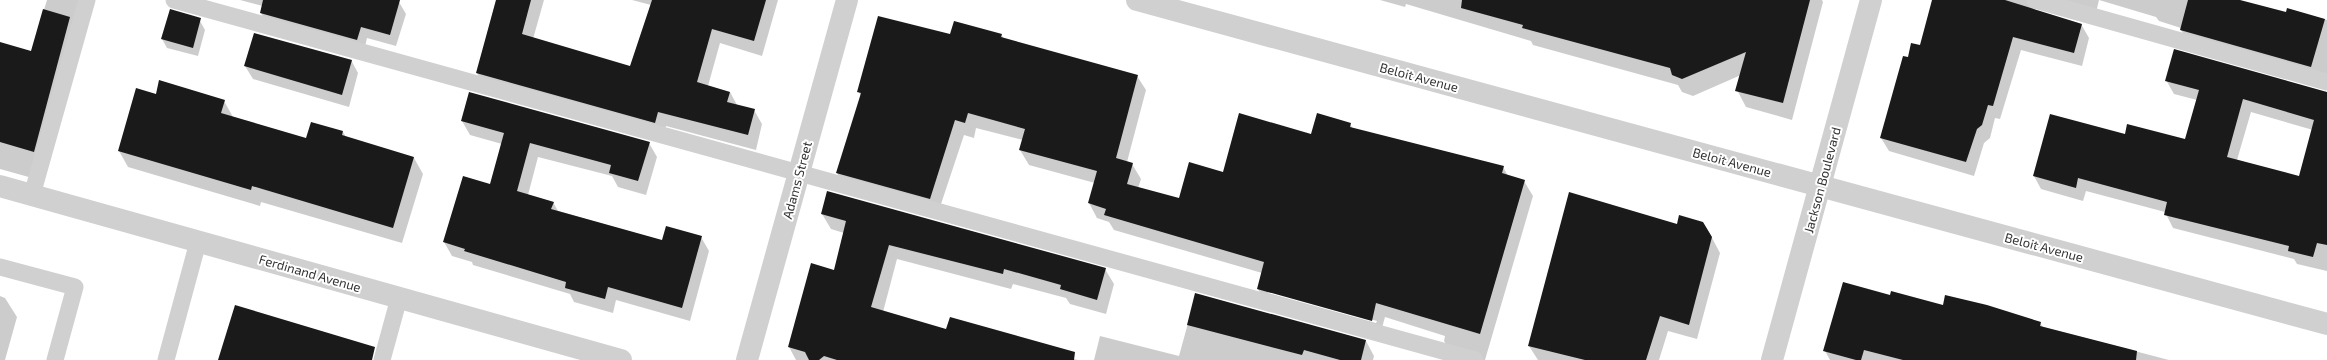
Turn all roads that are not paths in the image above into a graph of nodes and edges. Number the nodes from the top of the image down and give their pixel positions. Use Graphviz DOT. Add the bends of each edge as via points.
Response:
graph roads {
  1 [pos="87,0"];
  2 [pos="174,0"];
  3 [pos="847,0"];
  4 [pos="1137,0"];
  5 [pos="1871,0"];
  6 [pos="2035,0"];
  7 [pos="2327,82"];
  8 [pos="799,173"];
  9 [pos="0,186"];
  10 [pos="1820,186"];
  11 [pos="32,195"];
  12 [pos="198,242"];
  13 [pos="0,267"];
  14 [pos="399,298"];
  15 [pos="2327,324"];
  16 [pos="55,360"];
  17 [pos="166,360"];
  18 [pos="382,360"];
  19 [pos="621,360"];
  20 [pos="747,360"];
  21 [pos="1474,360"];
  22 [pos="1772,360"];
  1 -- 11 [label="lane"];
  2 -- 8 [label="lane"];
  3 -- 8 [label="street, Adams Street"];
  4 -- 10 [label="street, Beloit Avenue"];
  5 -- 10 [label="street, Jackson Boulevard"];
  6 -- 7 [label="lane"];
  8 -- 20 [label="street, Adams Street"];
  8 -- 21 [label="lane"];
  9 -- 11 [label="street, Ferdinand Avenue"];
  10 -- 15 [label="street, Beloit Avenue"];
  10 -- 22 [label="street, Jackson Boulevard"];
  11 -- 12 [label="street, Ferdinand Avenue"];
  12 -- 14 [label="street, Ferdinand Avenue"];
  12 -- 17 [label="lane"];
  13 -- 16 [label="lane" via="76,287"];
  14 -- 18 [label="lane"];
  14 -- 19 [label="street, Ferdinand Avenue"];
}
